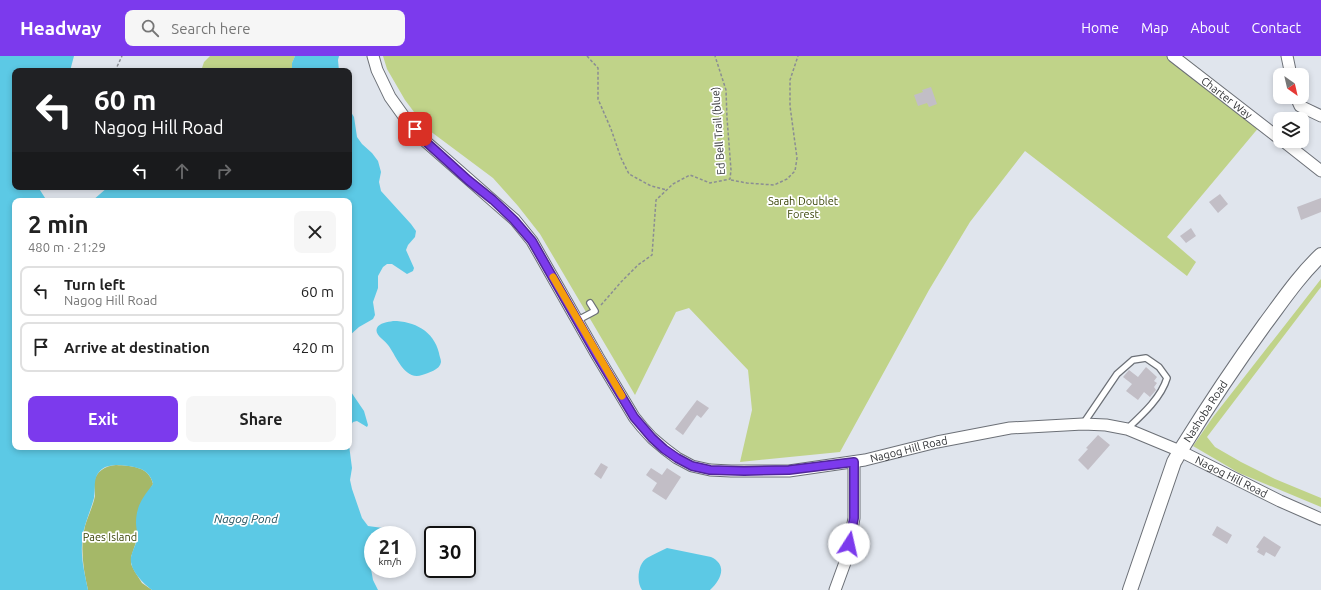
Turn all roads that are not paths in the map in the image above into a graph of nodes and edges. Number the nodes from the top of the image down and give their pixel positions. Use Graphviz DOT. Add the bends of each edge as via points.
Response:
graph roads {
  1 [pos="373,56"];
  2 [pos="1173,56"];
  3 [pos="1287,56"];
  4 [pos="1290,68"];
  5 [pos="1299,104"];
  6 [pos="1321,116"];
  7 [pos="1273,134"];
  8 [pos="1291,148"];
  9 [pos="1321,171"];
  10 [pos="1321,255"];
  11 [pos="590,303"];
  12 [pos="578,320"];
  13 [pos="1083,424"];
  14 [pos="1127,429"];
  15 [pos="1180,452"];
  16 [pos="854,462"];
  17 [pos="1321,519"];
  18 [pos="835,590"];
  19 [pos="1130,590"];
  1 -- 12 [label="street, Nagog Hill Road" via="390,97 405,118 425,141 493,200 532,241"];
  2 -- 7 [label="street, Charter Way"];
  3 -- 4 [label="street"];
  5 -- 6 [label="street"];
  8 -- 9 [label="street"];
  10 -- 15 [label="street, Nashoba Road" via="1308,267 1261,330"];
  11 -- 12 [label="lane" via="595,311"];
  12 -- 16 [label="street, Nagog Hill Road" via="634,417 664,449 692,466 710,470 781,471"];
  13 -- 14 [label="street, Nagog Hill Road"];
  13 -- 14 [label="lane" via="1117,374 1133,360 1146,358 1159,367 1167,378 1165,386 1144,414"];
  13 -- 16 [label="street, Nagog Hill Road" via="1010,428"];
  14 -- 15 [label="street, Nagog Hill Road"];
  15 -- 17 [label="street, Nagog Hill Road"];
  15 -- 19 [label="street, Nashoba Road" via="1174,462"];
  16 -- 18 [label="street" via="854,518 847,557"];
}
